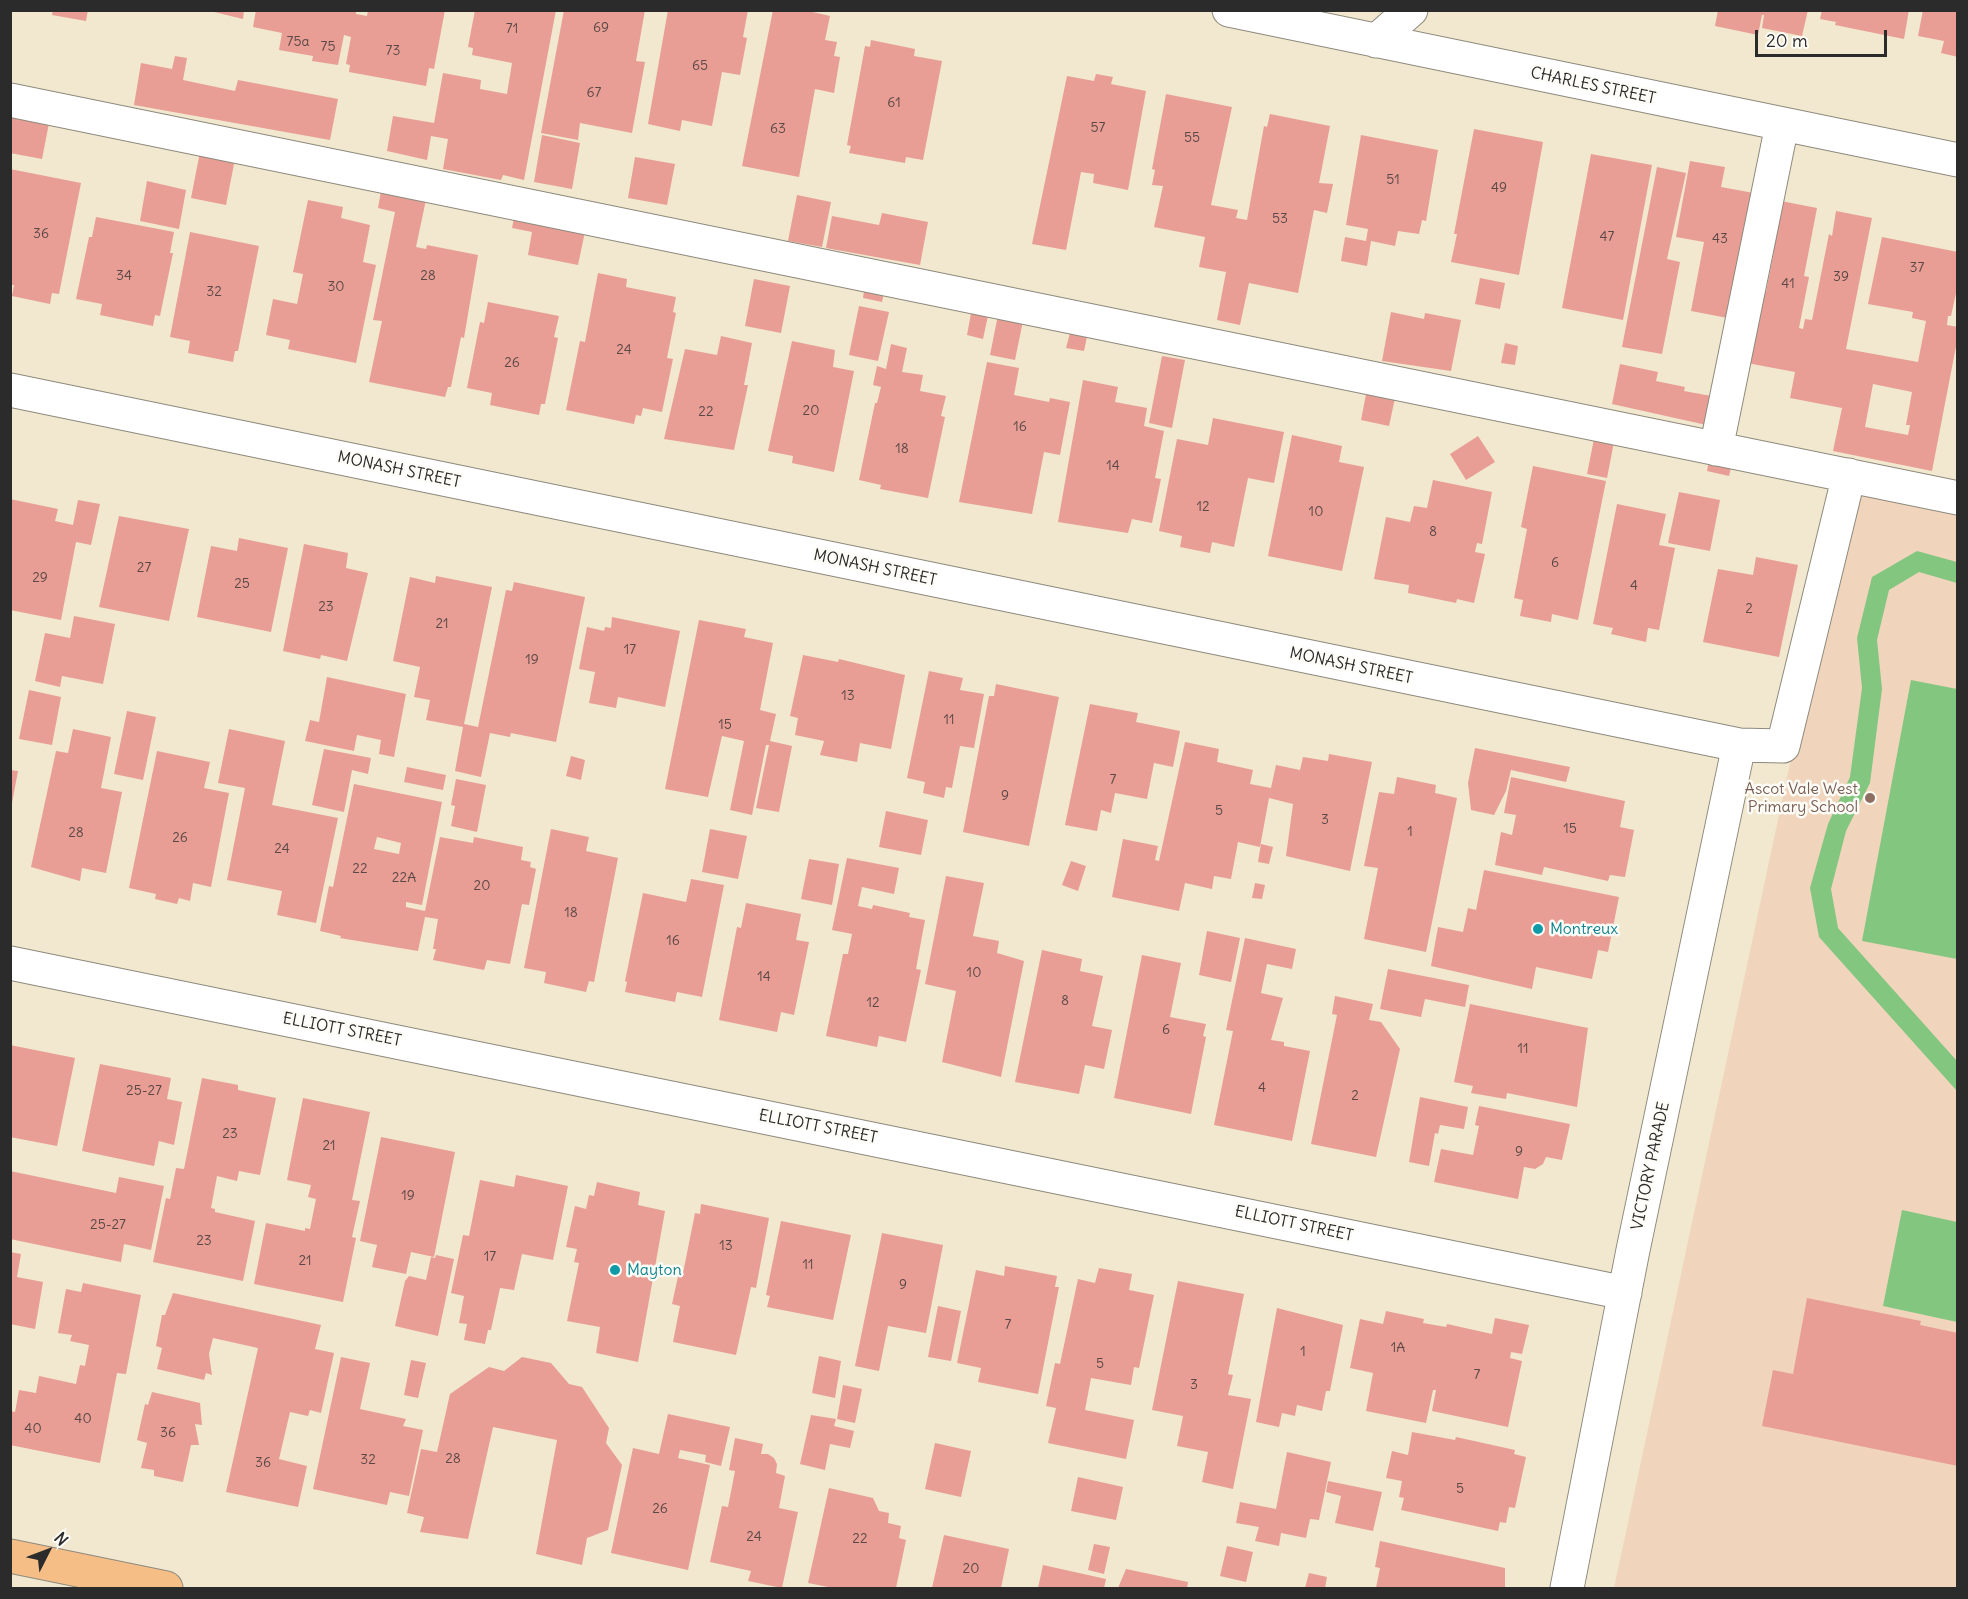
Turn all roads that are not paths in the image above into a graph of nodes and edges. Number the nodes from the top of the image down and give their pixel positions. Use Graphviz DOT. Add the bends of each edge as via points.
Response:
graph roads {
  1 [pos="1229,10"];
  2 [pos="1411,10"];
  3 [pos="1376,41"];
  4 [pos="10,100"];
  5 [pos="1782,125"];
  6 [pos="1958,160"];
  7 [pos="10,390"];
  8 [pos="1716,449"];
  9 [pos="1849,475"];
  10 [pos="1958,498"];
  11 [pos="1739,745"];
  12 [pos="10,963"];
  13 [pos="1625,1293"];
  14 [pos="10,1556"];
  15 [pos="150,1587"];
  16 [pos="1567,1588"];
  1 -- 3 [label="street, CHARLES STREET"];
  2 -- 3 [label="street"];
  3 -- 5 [label="street, CHARLES STREET"];
  4 -- 8 [label="street"];
  5 -- 6 [label="street, CHARLES STREET"];
  5 -- 8 [label="street"];
  7 -- 11 [label="street, MONASH STREET"];
  8 -- 9 [label="street"];
  9 -- 10 [label="street"];
  9 -- 11 [label="street, MONASH STREET" via="1783,746"];
  11 -- 13 [label="street, VICTORY PARADE"];
  12 -- 13 [label="street, ELLIOTT STREET"];
  13 -- 16 [label="street, VICTORY PARADE"];
  14 -- 15 [label="main road"];
}
